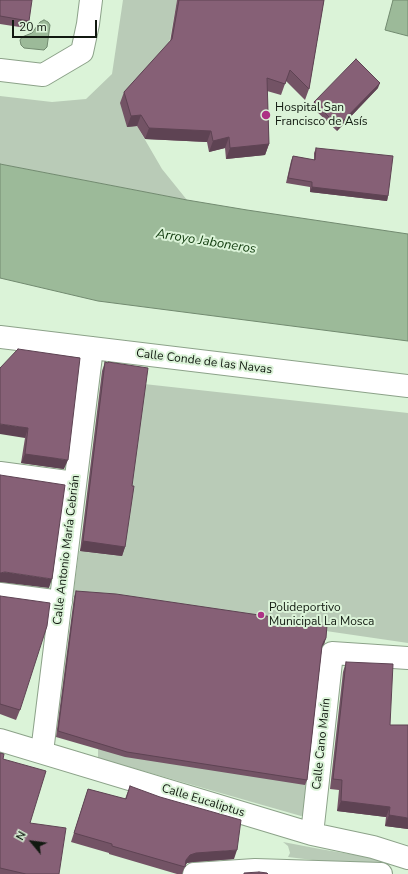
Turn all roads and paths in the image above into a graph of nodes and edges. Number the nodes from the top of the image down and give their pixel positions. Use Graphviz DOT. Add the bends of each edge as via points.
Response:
graph roads {
  1 [pos="91,0"];
  2 [pos="0,70"];
  3 [pos="0,337"];
  4 [pos="92,348"];
  5 [pos="408,386"];
  6 [pos="0,473"];
  7 [pos="76,483"];
  8 [pos="0,594"];
  9 [pos="60,602"];
  10 [pos="408,658"];
  11 [pos="0,740"];
  12 [pos="42,752"];
  13 [pos="312,834"];
  14 [pos="408,858"];
  15 [pos="408,862"];
  16 [pos="194,874"];
  17 [pos="381,874"];
  18 [pos="387,874"];
  1 -- 2 [label="street" via="82,52 43,75"];
  3 -- 4 [label="street, Calle Conde de las Navas"];
  4 -- 5 [label="street, Calle Conde de las Navas"];
  4 -- 7 [label="street, Calle Antonio María Cebrián"];
  6 -- 7 [label="street"];
  7 -- 9 [label="street, Calle Antonio María Cebrián"];
  8 -- 9 [label="street"];
  9 -- 12 [label="street, Calle Antonio María Cebrián"];
  10 -- 13 [label="street, Calle Cano Marín" via="332,653"];
  11 -- 12 [label="street, Calle Eucaliptus"];
  12 -- 13 [label="street, Calle Eucaliptus"];
  13 -- 14 [label="street, Calle Eucaliptus" via="373,847"];
  15 -- 18 [label="street"];
  16 -- 17 [label="street" via="255,870"];
}
